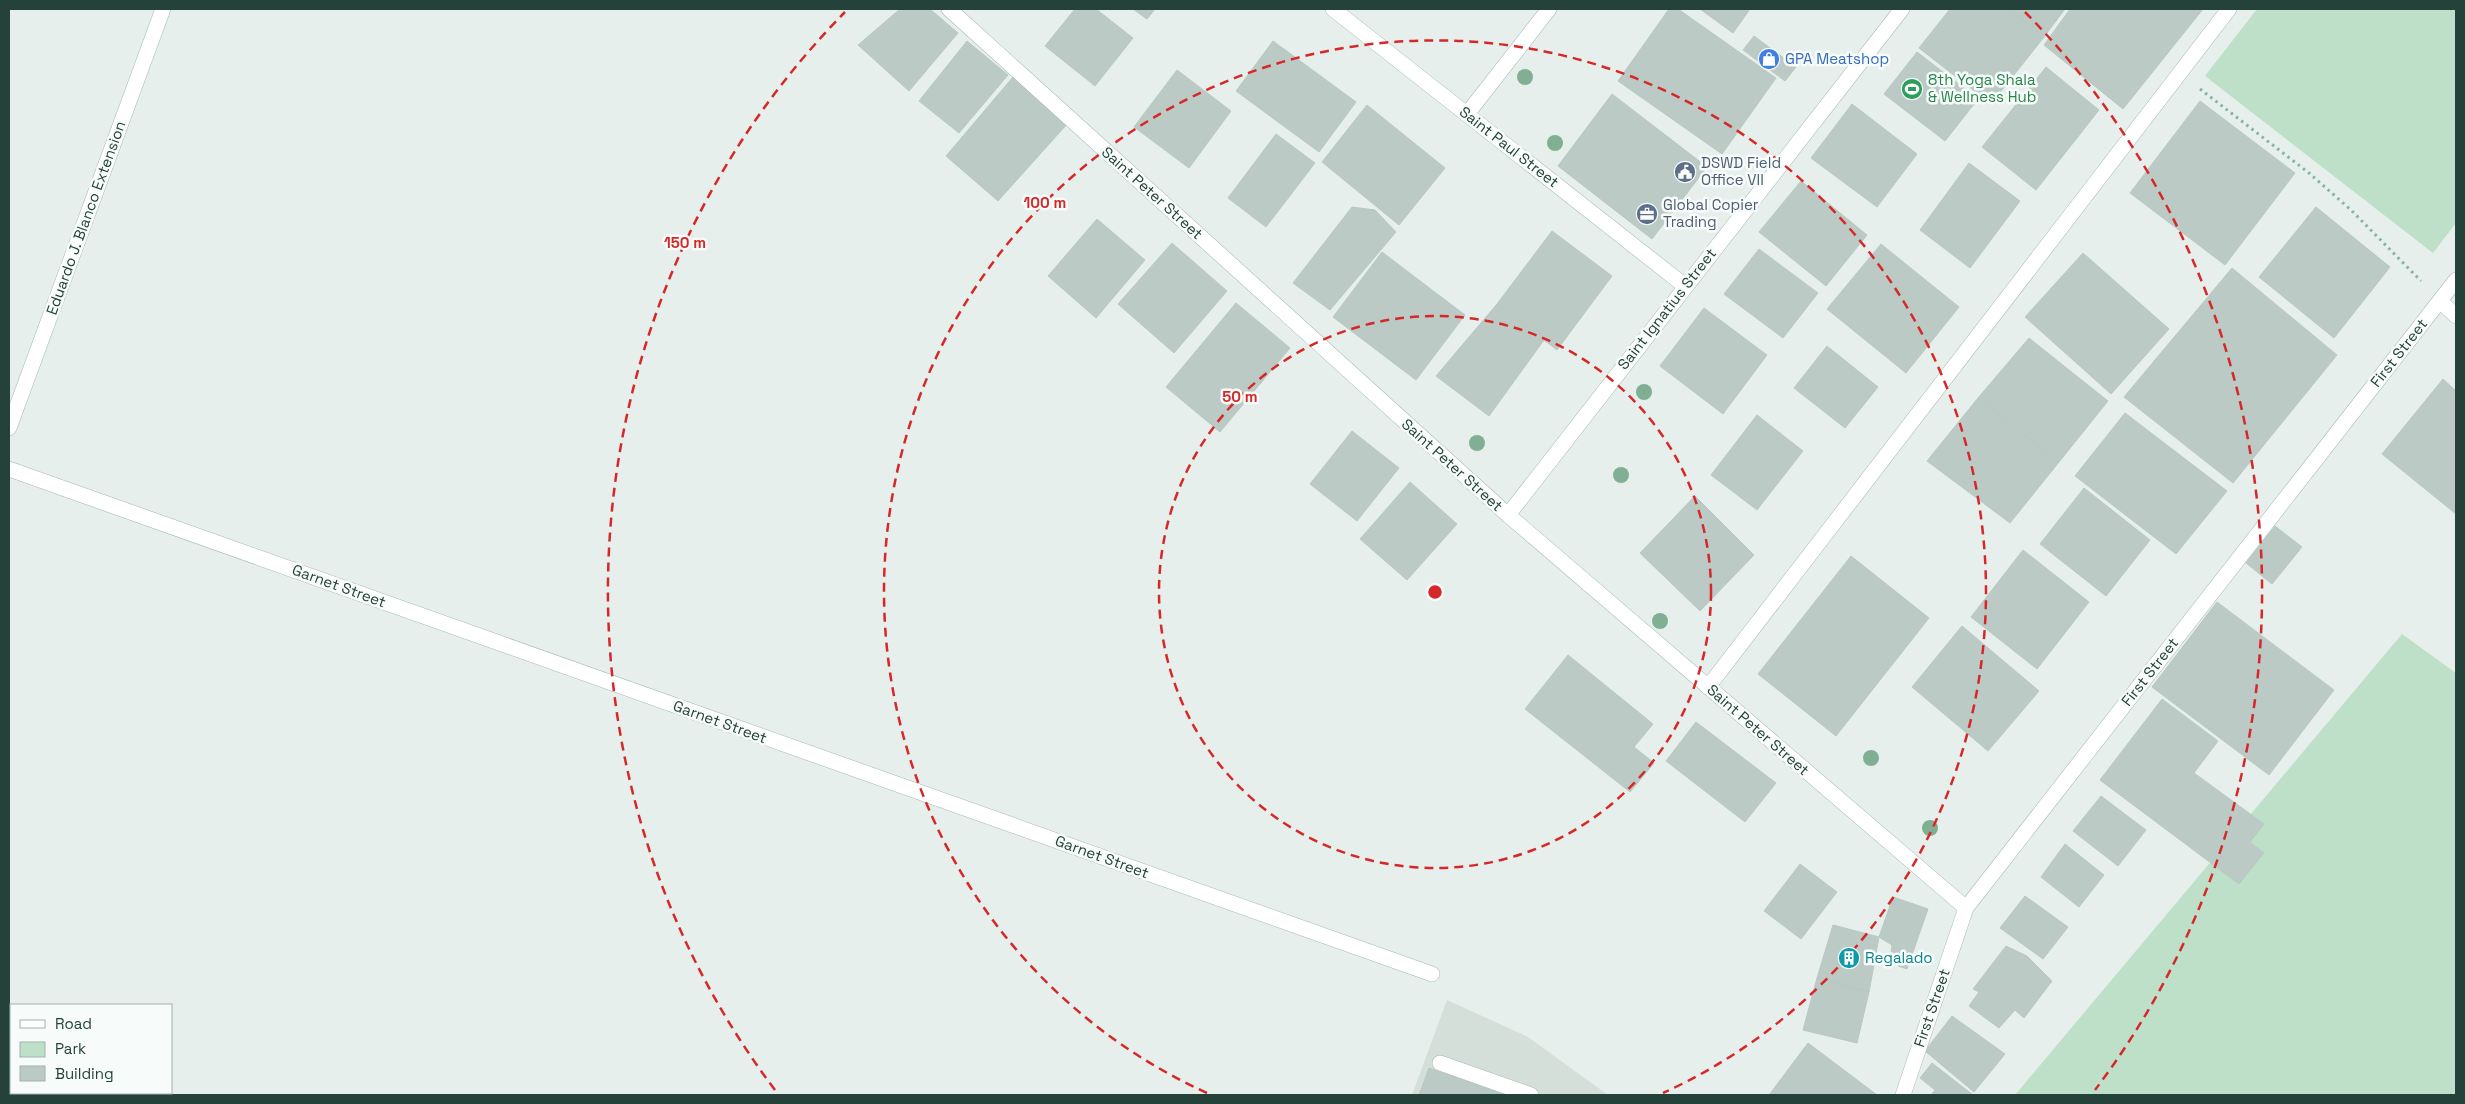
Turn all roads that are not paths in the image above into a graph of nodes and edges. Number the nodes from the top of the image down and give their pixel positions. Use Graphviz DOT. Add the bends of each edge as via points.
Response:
graph roads {
  1 [pos="163,9"];
  2 [pos="949,9"];
  3 [pos="1333,9"];
  4 [pos="1549,9"];
  5 [pos="1902,9"];
  6 [pos="2229,9"];
  7 [pos="1467,114"];
  8 [pos="2456,280"];
  9 [pos="1685,286"];
  10 [pos="2440,301"];
  11 [pos="2456,316"];
  12 [pos="9,428"];
  13 [pos="9,469"];
  14 [pos="1508,515"];
  15 [pos="1708,687"];
  16 [pos="1966,908"];
  17 [pos="1432,974"];
  18 [pos="1440,1063"];
  19 [pos="1531,1095"];
  20 [pos="1902,1095"];
  1 -- 12 [label="street, Eduardo J. Blanco Extension"];
  2 -- 14 [label="street, Saint Peter Street"];
  3 -- 7 [label="street, Saint Paul Street"];
  4 -- 7 [label="street"];
  5 -- 9 [label="street, Saint Ignatius Street"];
  6 -- 15 [label="street"];
  7 -- 9 [label="street, Saint Paul Street"];
  8 -- 10 [label="street, First Street"];
  9 -- 14 [label="street, Saint Ignatius Street"];
  10 -- 11 [label="street"];
  10 -- 16 [label="street, First Street"];
  13 -- 17 [label="street, Garnet Street"];
  14 -- 15 [label="street, Saint Peter Street"];
  15 -- 16 [label="street, Saint Peter Street"];
  16 -- 20 [label="street, First Street"];
  18 -- 19 [label="street"];
}
